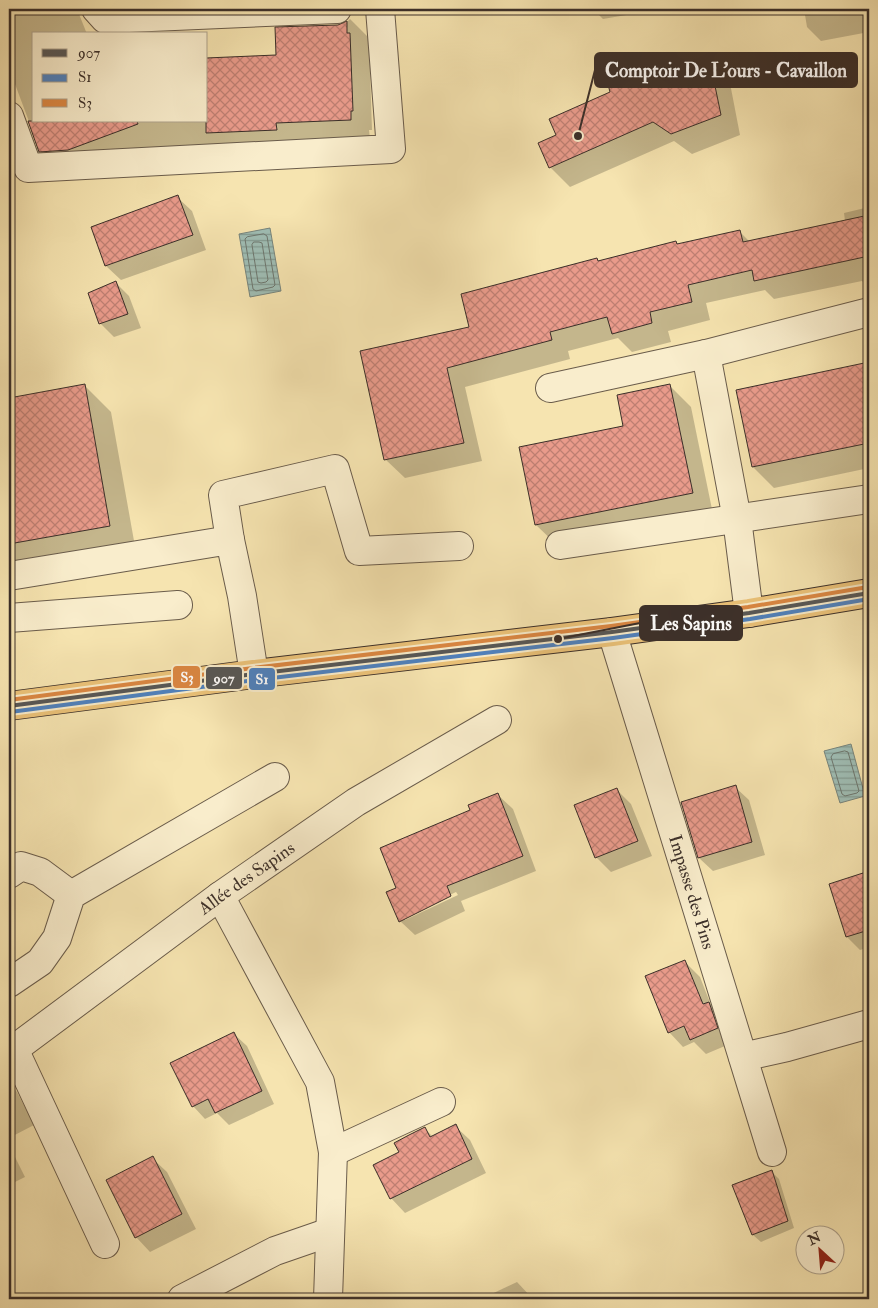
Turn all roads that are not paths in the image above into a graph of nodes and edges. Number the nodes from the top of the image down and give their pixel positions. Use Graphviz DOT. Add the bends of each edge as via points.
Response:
graph roads {
  1 [pos="96,9"];
  2 [pos="337,9"];
  3 [pos="380,9"];
  4 [pos="9,116"];
  5 [pos="869,312"];
  6 [pos="706,354"];
  7 [pos="550,388"];
  8 [pos="869,499"];
  9 [pos="737,519"];
  10 [pos="230,540"];
  11 [pos="560,545"];
  12 [pos="459,546"];
  13 [pos="9,576"];
  14 [pos="869,593"];
  15 [pos="178,605"];
  16 [pos="748,613"];
  17 [pos="9,618"];
  18 [pos="612,632"];
  19 [pos="254,674"];
  20 [pos="9,706"];
  21 [pos="497,720"];
  22 [pos="275,777"];
  23 [pos="9,874"];
  24 [pos="71,895"];
  25 [pos="220,896"];
  26 [pos="9,983"];
  27 [pos="869,1024"];
  28 [pos="11,1051"];
  29 [pos="743,1057"];
  30 [pos="441,1102"];
  31 [pos="333,1152"];
  32 [pos="772,1152"];
  33 [pos="330,1232"];
  34 [pos="105,1244"];
  35 [pos="182,1299"];
  36 [pos="328,1299"];
  1 -- 2 [label="street" via="105,19"];
  3 -- 4 [label="street" via="390,149 28,168"];
  5 -- 6 [label="street"];
  6 -- 7 [label="street"];
  6 -- 9 [label="street"];
  8 -- 9 [label="street"];
  9 -- 11 [label="street"];
  9 -- 16 [label="street"];
  10 -- 12 [label="street" via="224,495 336,469 359,551"];
  10 -- 13 [label="street"];
  10 -- 19 [label="street"];
  14 -- 16 [label="main road"];
  15 -- 17 [label="street"];
  16 -- 18 [label="main road"];
  18 -- 19 [label="main road"];
  18 -- 29 [label="street, Impasse des Pins"];
  19 -- 20 [label="main road"];
  21 -- 25 [label="street, Allée des Sapins" via="356,802"];
  22 -- 24 [label="street"];
  23 -- 24 [label="street" via="20,866 40,872"];
  24 -- 26 [label="street" via="57,938 40,962"];
  25 -- 28 [label="street, Allée des Sapins"];
  25 -- 31 [label="street" via="320,1082"];
  27 -- 29 [label="street"];
  28 -- 34 [label="street"];
  29 -- 32 [label="street, Impasse des Pins"];
  30 -- 31 [label="street"];
  31 -- 33 [label="street"];
  33 -- 35 [label="street" via="275,1251"];
  33 -- 36 [label="street"];
}
